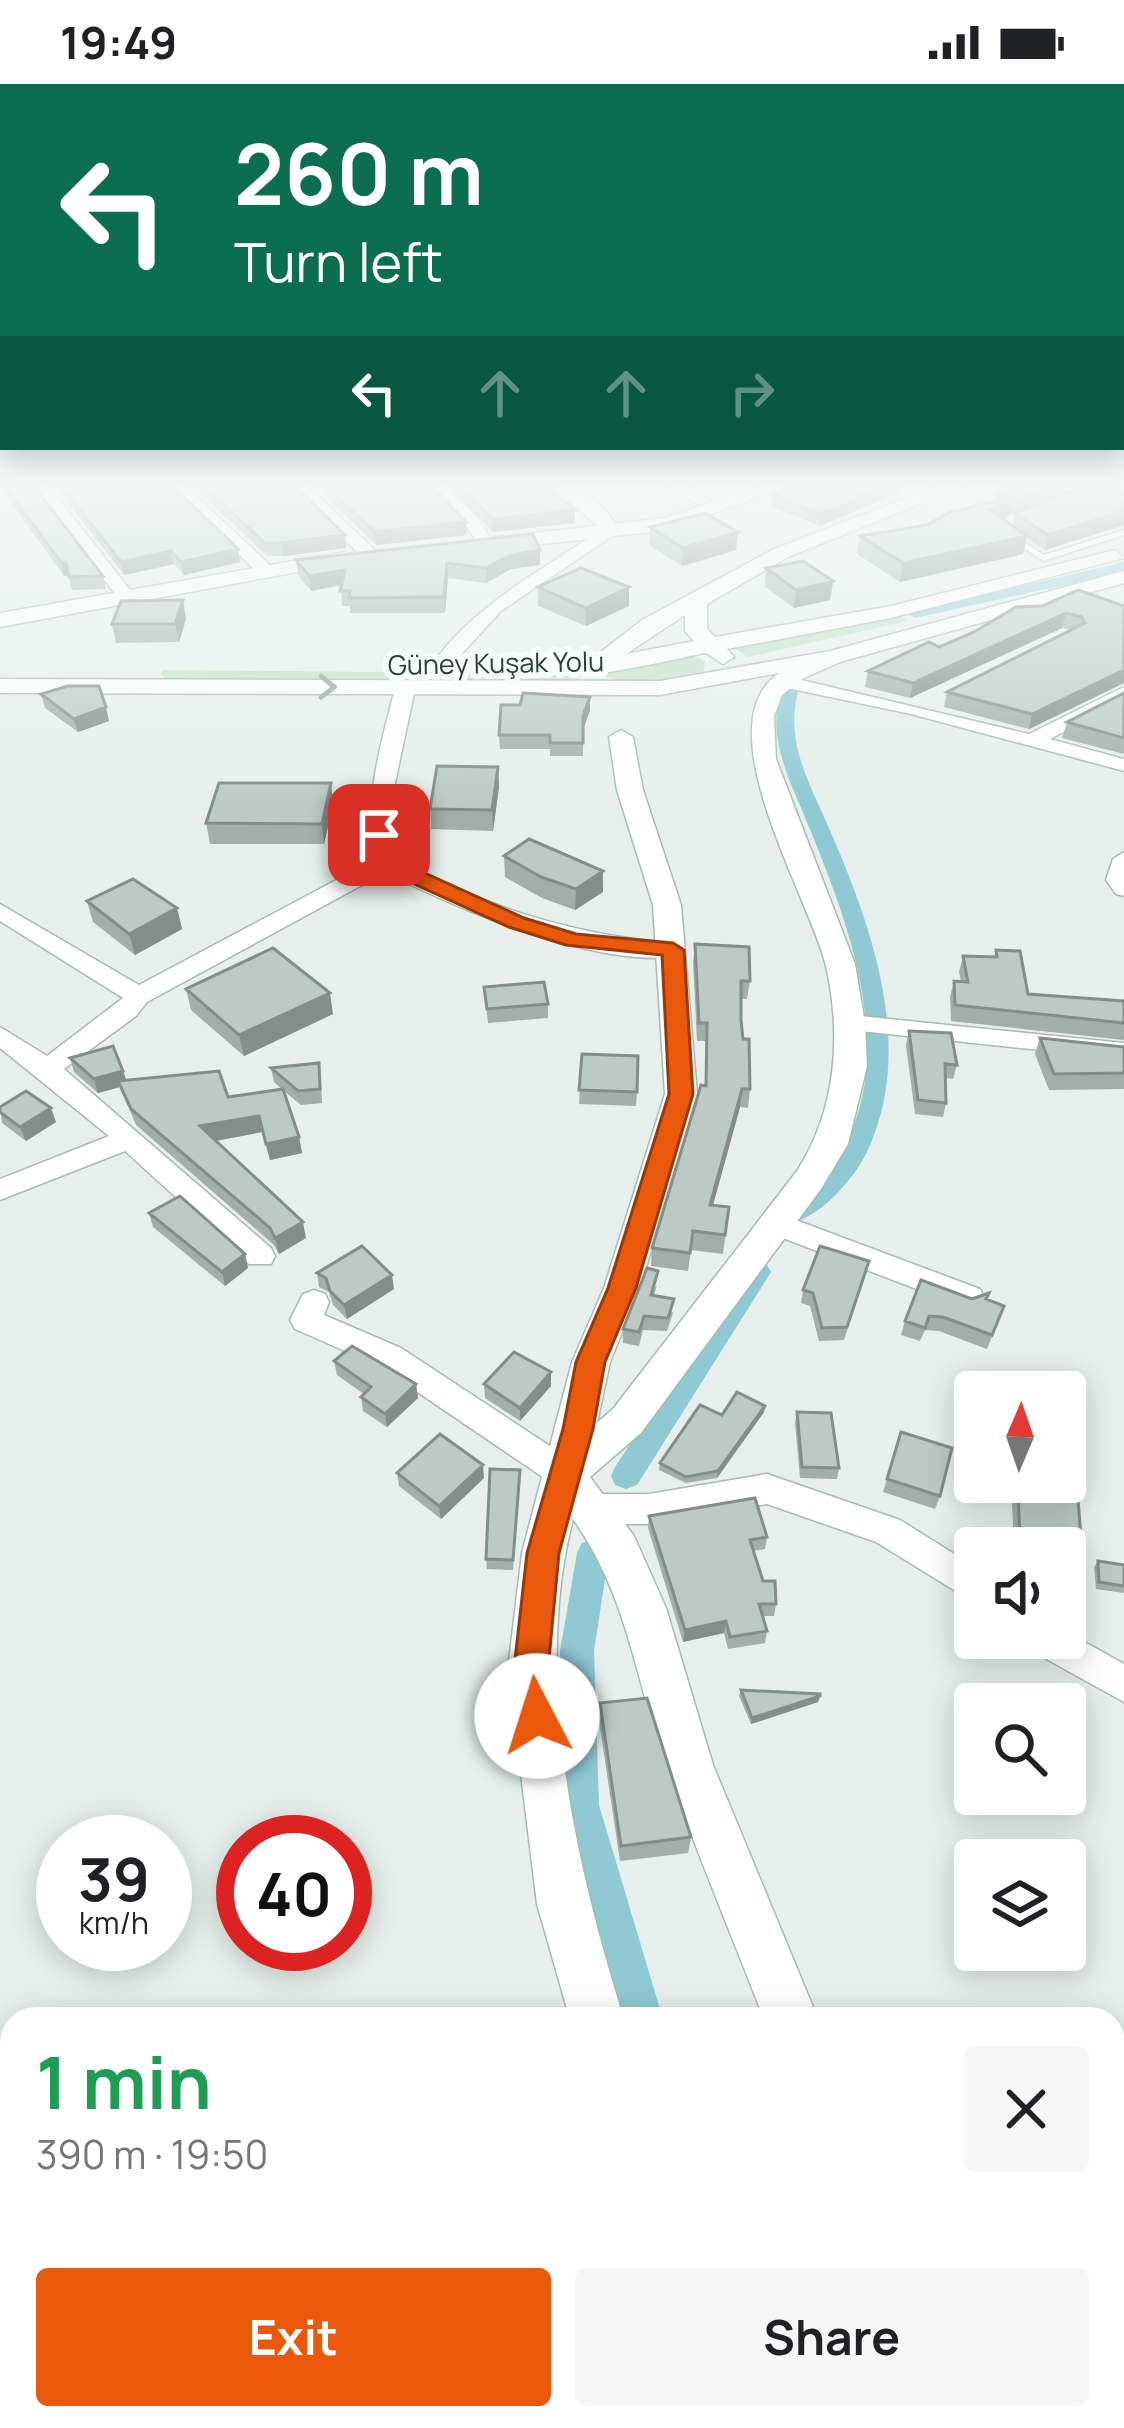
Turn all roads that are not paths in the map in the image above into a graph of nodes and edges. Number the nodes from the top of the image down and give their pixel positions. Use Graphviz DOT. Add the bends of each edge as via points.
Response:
graph roads {
  1 [pos="121,589"];
  2 [pos="177,589"];
  3 [pos="519,589"];
  4 [pos="714,589"];
  5 [pos="980,589"];
  6 [pos="1085,589"];
  7 [pos="1074,593"];
  8 [pos="705,594"];
  9 [pos="128,599"];
  10 [pos="1108,606"];
  11 [pos="1,616"];
  12 [pos="777,633"];
  13 [pos="710,646"];
  14 [pos="832,657"];
  15 [pos="0,662"];
  16 [pos="439,667"];
  17 [pos="148,673"];
  18 [pos="745,675"];
  19 [pos="595,679"];
  20 [pos="780,682"];
  21 [pos="0,686"];
  22 [pos="405,688"];
  23 [pos="660,688"];
  24 [pos="952,691"];
  25 [pos="1124,693"];
  26 [pos="913,709"];
  27 [pos="621,737"];
  28 [pos="1030,741"];
  29 [pos="1124,765"];
  30 [pos="1124,860"];
  31 [pos="386,863"];
  32 [pos="1124,889"];
  33 [pos="0,911"];
  34 [pos="673,950"];
  35 [pos="137,996"];
  36 [pos="855,1023"];
  37 [pos="0,1035"];
  38 [pos="1124,1051"];
  39 [pos="47,1069"];
  40 [pos="131,1138"];
  41 [pos="0,1190"];
  42 [pos="777,1223"];
  43 [pos="260,1256"];
  44 [pos="969,1297"];
  45 [pos="314,1302"];
  46 [pos="578,1491"];
  47 [pos="954,1573"];
  48 [pos="1080,1659"];
  49 [pos="1124,1684"];
  50 [pos="593,2007"];
  51 [pos="786,2007"];
  1 -- 9 [label="street"];
  2 -- 9 [label="main road"];
  3 -- 16 [label="street" via="460,634"];
  4 -- 8 [label="main road"];
  5 -- 12 [label="main road, Güney Kuşak Yolu"];
  6 -- 7 [label="main road"];
  7 -- 10 [label="street"];
  7 -- 14 [label="main road, Güney Kuşak Yolu"];
  8 -- 12 [label="main road" via="716,618"];
  8 -- 13 [label="main road" via="696,631"];
  8 -- 19 [label="main road" via="650,625"];
  9 -- 11 [label="main road"];
  12 -- 13 [label="main road, Güney Kuşak Yolu"];
  13 -- 18 [label="main road"];
  13 -- 19 [label="main road, Güney Kuşak Yolu"];
  14 -- 18 [label="main road, Güney Kuşak Yolu"];
  14 -- 20 [label="main road"];
  15 -- 17 [label="main road, Güney Kuşak Yolu"];
  16 -- 17 [label="main road, Güney Kuşak Yolu"];
  16 -- 19 [label="main road, Güney Kuşak Yolu"];
  17 -- 21 [label="main road, Güney Kuşak Yolu"];
  17 -- 22 [label="main road, Güney Kuşak Yolu, one-way"];
  18 -- 20 [label="main road"];
  18 -- 23 [label="main road, Güney Kuşak Yolu"];
  19 -- 22 [label="main road, Güney Kuşak Yolu"];
  19 -- 23 [label="main road, Güney Kuşak Yolu"];
  19 -- 27 [label="main road"];
  20 -- 26 [label="street"];
  20 -- 36 [label="main road" via="762,703 764,759"];
  22 -- 31 [label="street" via="384,778 379,835"];
  23 -- 27 [label="main road" via="630,704"];
  24 -- 26 [label="street"];
  25 -- 28 [label="street"];
  26 -- 28 [label="street"];
  27 -- 34 [label="main road"];
  28 -- 29 [label="street"];
  30 -- 32 [label="street" via="1117,880"];
  31 -- 34 [label="street" via="548,935"];
  31 -- 35 [label="street"];
  33 -- 35 [label="street"];
  34 -- 46 [label="main road" via="681,1094 591,1362"];
  35 -- 39 [label="street"];
  36 -- 38 [label="street"];
  36 -- 42 [label="main road" via="831,1144"];
  37 -- 39 [label="street"];
  39 -- 40 [label="street"];
  40 -- 41 [label="street"];
  40 -- 43 [label="street"];
  42 -- 44 [label="street"];
  42 -- 46 [label="main road"];
  45 -- 46 [label="street" via="306,1320 391,1357"];
  46 -- 47 [label="street" via="649,1509 767,1489 888,1531"];
  46 -- 50 [label="main road" via="543,1553 531,1669 562,1904"];
  46 -- 51 [label="main road" via="619,1549 644,1607 689,1765"];
  48 -- 49 [label="street"];
}
